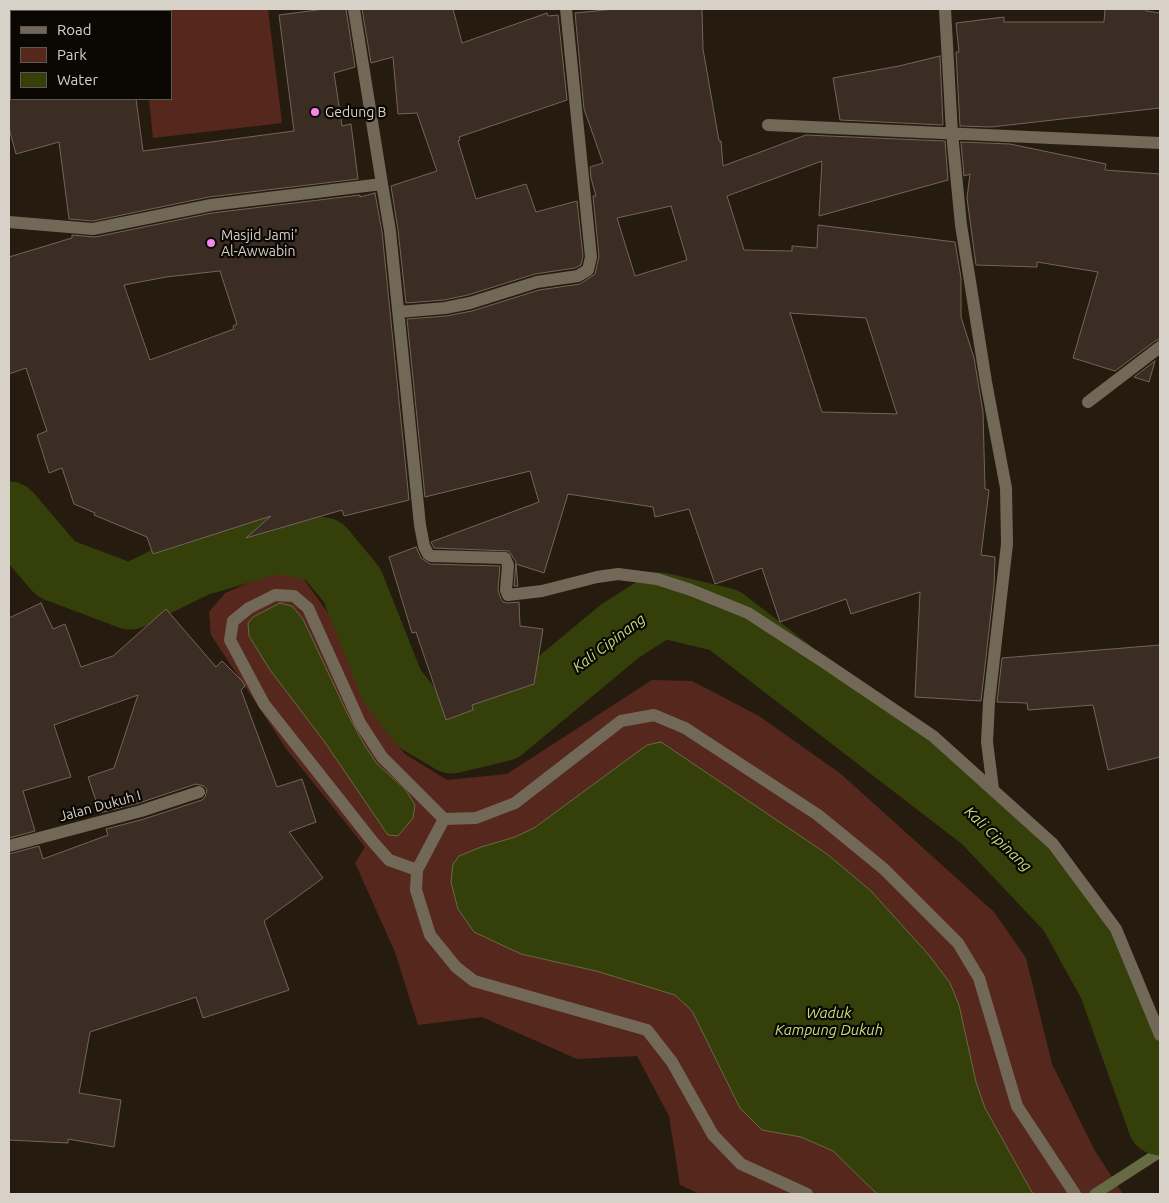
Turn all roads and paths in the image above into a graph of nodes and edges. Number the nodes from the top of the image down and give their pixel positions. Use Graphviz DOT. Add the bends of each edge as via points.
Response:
graph roads {
  1 [pos="354,9"];
  2 [pos="566,9"];
  3 [pos="945,9"];
  4 [pos="768,125"];
  5 [pos="952,133"];
  6 [pos="1160,143"];
  7 [pos="382,184"];
  8 [pos="9,222"];
  9 [pos="399,312"];
  10 [pos="1160,347"];
  11 [pos="1088,402"];
  12 [pos="993,789"];
  13 [pos="199,792"];
  14 [pos="444,819"];
  15 [pos="9,846"];
  16 [pos="417,870"];
  17 [pos="1160,1035"];
  18 [pos="1072,1190"];
  19 [pos="807,1194"];
  1 -- 7 [label="street"];
  2 -- 9 [label="street" via="590,257 588,270 578,276 537,282 470,304"];
  3 -- 5 [label="street"];
  4 -- 5 [label="street"];
  5 -- 6 [label="street"];
  5 -- 12 [label="street" via="961,225 1006,488 1006,544 987,742"];
  7 -- 8 [label="street" via="211,205 93,229"];
  7 -- 9 [label="street"];
  9 -- 12 [label="street" via="420,525 428,554 506,558 508,596 618,574 657,579 748,613 933,736"];
  10 -- 11 [label="street"];
  12 -- 17 [label="street" via="1053,844 1116,929"];
  13 -- 15 [label="street, Jalan Dukuh I"];
  14 -- 16 [label="street"];
  14 -- 16 [label="street" via="382,757 365,732 308,608 294,596 275,596 248,608 233,621 230,640 264,704 390,860"];
  14 -- 18 [label="street" via="476,818 516,803 621,721 654,715 685,728 818,815 884,869 958,944 979,978 1017,1106"];
  16 -- 19 [label="street" via="416,890 430,935 456,967 474,981 647,1030 672,1062 712,1135 741,1164"];
}
